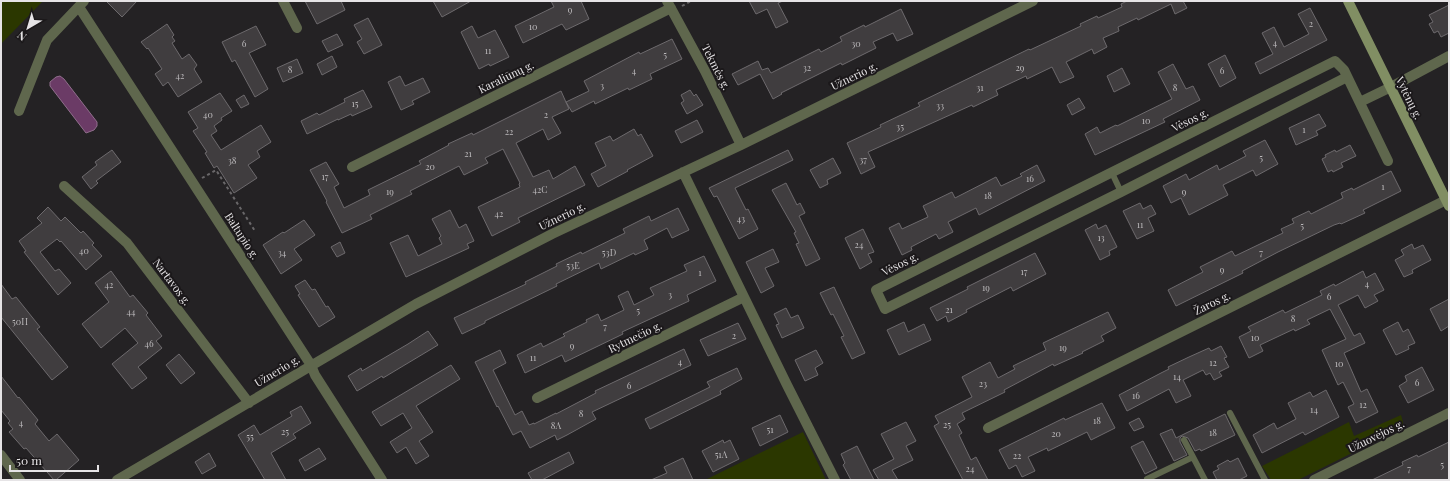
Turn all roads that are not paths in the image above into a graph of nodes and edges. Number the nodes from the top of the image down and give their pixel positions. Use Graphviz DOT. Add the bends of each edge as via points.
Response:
graph roads {
  1 [pos="283,1"];
  2 [pos="1033,1"];
  3 [pos="1348,1"];
  4 [pos="81,4"];
  5 [pos="669,4"];
  6 [pos="297,28"];
  7 [pos="1449,56"];
  8 [pos="1347,77"];
  9 [pos="1391,88"];
  10 [pos="1360,102"];
  11 [pos="19,111"];
  12 [pos="741,145"];
  13 [pos="1388,161"];
  14 [pos="352,167"];
  15 [pos="683,172"];
  16 [pos="1112,172"];
  17 [pos="64,186"];
  18 [pos="1121,192"];
  19 [pos="1448,203"];
  20 [pos="744,297"];
  21 [pos="312,365"];
  22 [pos="537,398"];
  23 [pos="248,403"];
  24 [pos="1230,413"];
  25 [pos="1449,413"];
  26 [pos="988,428"];
  27 [pos="1184,440"];
  28 [pos="1,455"];
  29 [pos="1193,457"];
  30 [pos="1147,479"];
  31 [pos="20,480"];
  32 [pos="117,480"];
  33 [pos="382,480"];
  34 [pos="835,480"];
  35 [pos="1205,480"];
  36 [pos="1265,480"];
  37 [pos="1314,480"];
  1 -- 6 [label="street"];
  2 -- 12 [label="street, Užnerio g."];
  3 -- 9 [label="main road, Vytėnų g."];
  4 -- 11 [label="street" via="47,40"];
  4 -- 21 [label="street, Baltupio g." via="193,183"];
  5 -- 12 [label="street, Tekmės g."];
  5 -- 14 [label="street, Karaliūnų g."];
  7 -- 9 [label="street"];
  8 -- 10 [label="street"];
  8 -- 16 [label="street, Vėsos g." via="1335,61"];
  8 -- 18 [label="street, Vėsos g."];
  9 -- 10 [label="street"];
  9 -- 19 [label="main road, Vytėnų g."];
  10 -- 13 [label="street"];
  12 -- 15 [label="street, Užnerio g."];
  15 -- 20 [label="street"];
  15 -- 21 [label="street, Užnerio g." via="552,234 430,297"];
  16 -- 18 [label="lane"];
  16 -- 18 [label="street, Vėsos g." via="876,290 885,309"];
  17 -- 23 [label="street, Nartavos g." via="127,242"];
  19 -- 26 [label="street, Žaros g."];
  20 -- 22 [label="street, Rytmečio g."];
  20 -- 34 [label="street"];
  21 -- 23 [label="street, Užnerio g."];
  21 -- 33 [label="street, Baltupio g." via="315,375"];
  23 -- 32 [label="street, Užnerio g."];
  24 -- 36 [label="lane"];
  25 -- 37 [label="street, Užuovėjos g."];
  27 -- 29 [label="lane"];
  28 -- 31 [label="street"];
  29 -- 30 [label="lane"];
  29 -- 35 [label="lane"];
}
